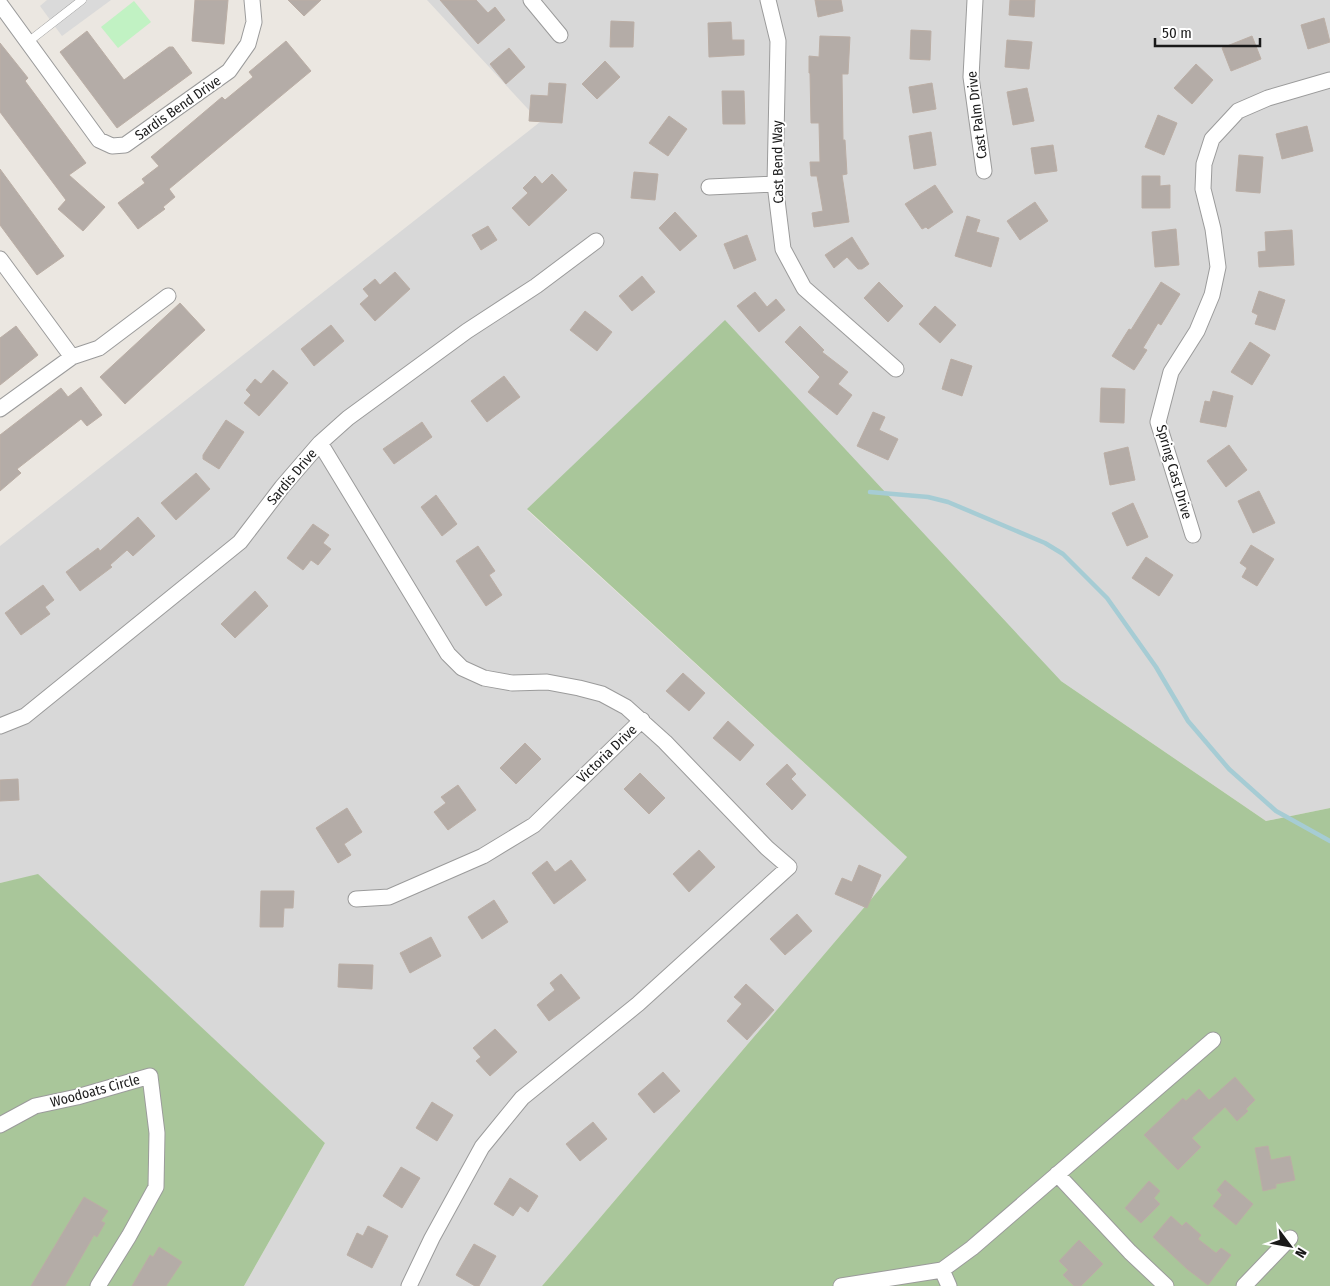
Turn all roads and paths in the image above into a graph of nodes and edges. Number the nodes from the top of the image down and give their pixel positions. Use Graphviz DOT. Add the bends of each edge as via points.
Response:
graph roads {
  1 [pos="82,0"];
  2 [pos="252,0"];
  3 [pos="531,0"];
  4 [pos="768,0"];
  5 [pos="975,0"];
  6 [pos="0,4"];
  7 [pos="560,35"];
  8 [pos="28,42"];
  9 [pos="1330,80"];
  10 [pos="984,171"];
  11 [pos="775,184"];
  12 [pos="709,187"];
  13 [pos="596,241"];
  14 [pos="0,259"];
  15 [pos="168,296"];
  16 [pos="72,357"];
  17 [pos="896,368"];
  18 [pos="0,409"];
  19 [pos="320,443"];
  20 [pos="1193,535"];
  21 [pos="642,720"];
  22 [pos="0,726"];
  23 [pos="356,900"];
  24 [pos="1213,1040"];
  25 [pos="0,1125"];
  26 [pos="1057,1174"];
  27 [pos="1290,1238"];
  28 [pos="942,1270"];
  29 [pos="98,1286"];
  30 [pos="409,1286"];
  31 [pos="841,1286"];
  32 [pos="949,1286"];
  33 [pos="1166,1286"];
  34 [pos="1244,1286"];
  1 -- 8 [label="lane"];
  2 -- 8 [label="street, Sardis Bend Drive" via="254,22 248,44 229,71 126,145 112,146 99,140"];
  3 -- 7 [label="street"];
  4 -- 11 [label="street, Cast Bend Way" via="778,41"];
  5 -- 10 [label="street, Cast Palm Drive" via="971,76"];
  6 -- 8 [label="street, Sardis Bend Drive"];
  9 -- 20 [label="street, Spring Cast Drive" via="1268,98 1238,111 1212,139 1204,164 1204,189 1218,267 1212,295 1197,332 1170,372 1158,422"];
  11 -- 12 [label="street"];
  11 -- 17 [label="street, Cast Bend Way" via="783,249 804,288"];
  13 -- 19 [label="street, Sardis Drive" via="348,418"];
  14 -- 16 [label="street"];
  15 -- 16 [label="street" via="99,348"];
  16 -- 18 [label="street"];
  19 -- 21 [label="street, Victoria Drive" via="448,654 462,668 484,678 512,683 547,682 602,694"];
  19 -- 22 [label="street, Sardis Drive" via="240,542 25,716"];
  21 -- 23 [label="street, Victoria Drive" via="534,825 483,856 389,897"];
  21 -- 30 [label="street" via="789,867 638,1004 522,1098 482,1147"];
  24 -- 26 [label="street"];
  25 -- 29 [label="street, Woodoats Circle" via="35,1106 150,1076 157,1134 156,1187"];
  26 -- 28 [label="street"];
  26 -- 33 [label="street"];
  27 -- 34 [label="street"];
  28 -- 31 [label="street"];
  28 -- 32 [label="street"];
}
